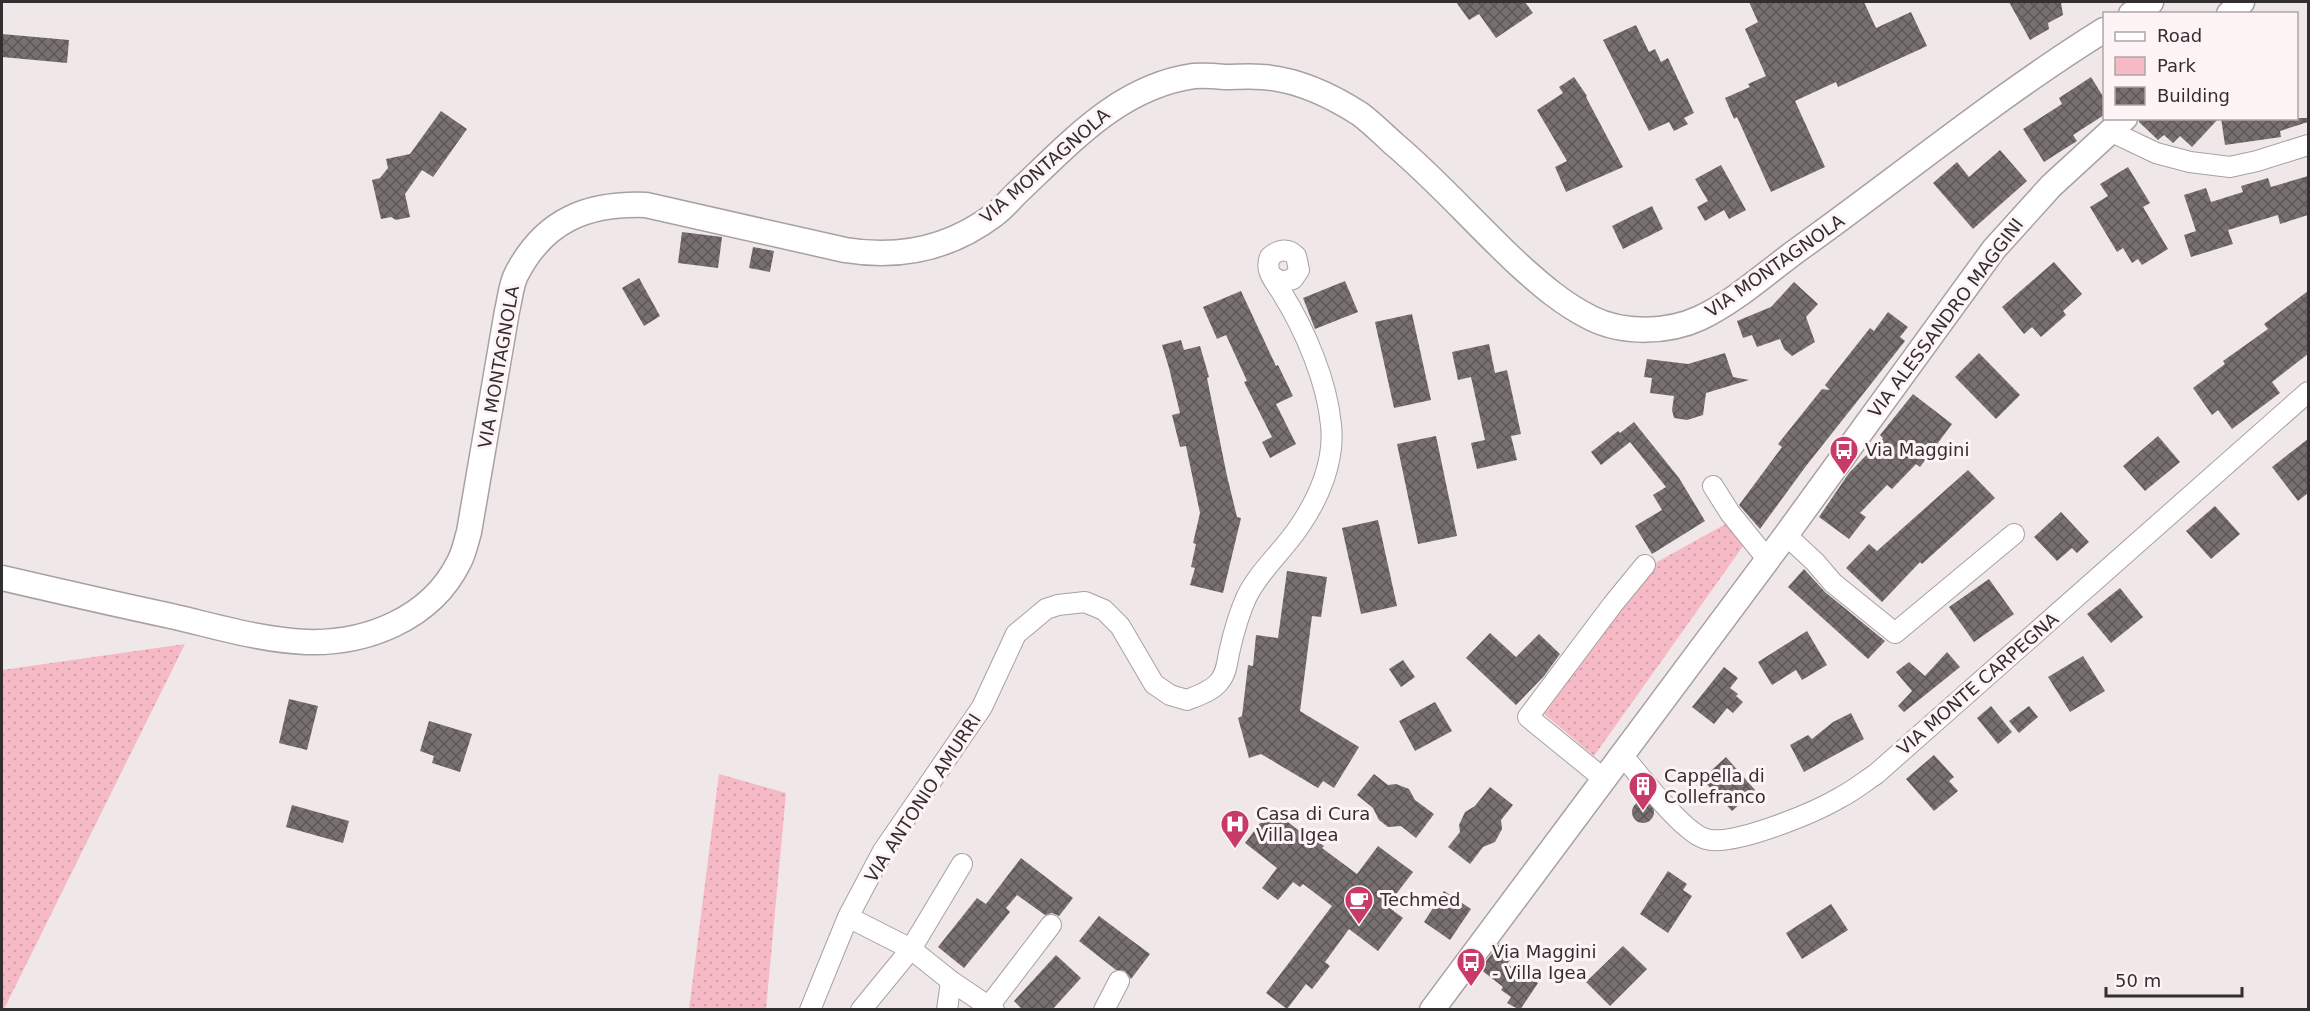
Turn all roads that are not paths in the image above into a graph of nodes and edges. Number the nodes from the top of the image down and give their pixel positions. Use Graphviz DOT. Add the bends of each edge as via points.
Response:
graph roads {
  1 [pos="2151,2"];
  2 [pos="2134,12"];
  3 [pos="2103,31"];
  4 [pos="2119,125"];
  5 [pos="2308,145"];
  6 [pos="1297,275"];
  7 [pos="1272,276"];
  8 [pos="1284,295"];
  9 [pos="2308,392"];
  10 [pos="1713,486"];
  11 [pos="2014,534"];
  12 [pos="1786,536"];
  13 [pos="1768,560"];
  14 [pos="1645,565"];
  15 [pos="2,578"];
  16 [pos="1622,755"];
  17 [pos="1604,779"];
  18 [pos="962,864"];
  19 [pos="848,917"];
  20 [pos="1051,925"];
  21 [pos="912,949"];
  22 [pos="951,981"];
  23 [pos="1119,981"];
  24 [pos="992,1008"];
  25 [pos="810,1010"];
  26 [pos="861,1010"];
  27 [pos="947,1010"];
  28 [pos="1104,1010"];
  29 [pos="1432,1010"];
  1 -- 2 [label="main road"];
  3 -- 15 [label="main road, VIA MONTAGNOLA" via="1956,131 1732,298 1700,318 1668,327 1616,327 1592,319 1552,295 1362,116 1299,85 1266,77 1196,76 1136,94 1087,127 995,215 935,246 906,253 845,250 646,205 622,204 581,212 547,233 515,276 469,532 460,561 426,606 374,633 345,640 305,642 252,634"];
  4 -- 5 [label="street" via="2156,153 2230,167"];
  4 -- 12 [label="main road, VIA ALESSANDRO MAGGINI" via="2051,186 1994,249"];
  6 -- 7 [label="street" via="1281,282"];
  6 -- 7 [label="street" via="1300,264 1296,256 1280,250 1268,262"];
  6 -- 8 [label="street"];
  7 -- 8 [label="street"];
  8 -- 19 [label="street, VIA ANTONIO AMURRI" via="1315,359 1326,395 1331,454 1319,493 1299,528 1247,596 1227,668 1218,684 1187,700 1170,695 1154,684 1120,626 1104,610 1084,602 1046,609 1016,634 982,707 883,852"];
  9 -- 16 [label="street, VIA MONTE CARPEGNA" via="1876,774 1843,797 1759,831 1724,841 1705,839 1678,820"];
  10 -- 13 [label="street"];
  11 -- 12 [label="street" via="1895,633 1833,583"];
  12 -- 13 [label="main road, VIA ALESSANDRO MAGGINI"];
  13 -- 16 [label="main road, VIA ALESSANDRO MAGGINI"];
  14 -- 17 [label="street" via="1528,717"];
  16 -- 17 [label="main road, VIA ALESSANDRO MAGGINI"];
  17 -- 29 [label="main road, VIA ALESSANDRO MAGGINI"];
  18 -- 21 [label="street"];
  19 -- 21 [label="street"];
  19 -- 25 [label="street, VIA ANTONIO AMURRI"];
  20 -- 24 [label="street"];
  21 -- 22 [label="street"];
  21 -- 26 [label="street"];
  22 -- 24 [label="street"];
  22 -- 27 [label="street"];
  23 -- 28 [label="street"];
}
